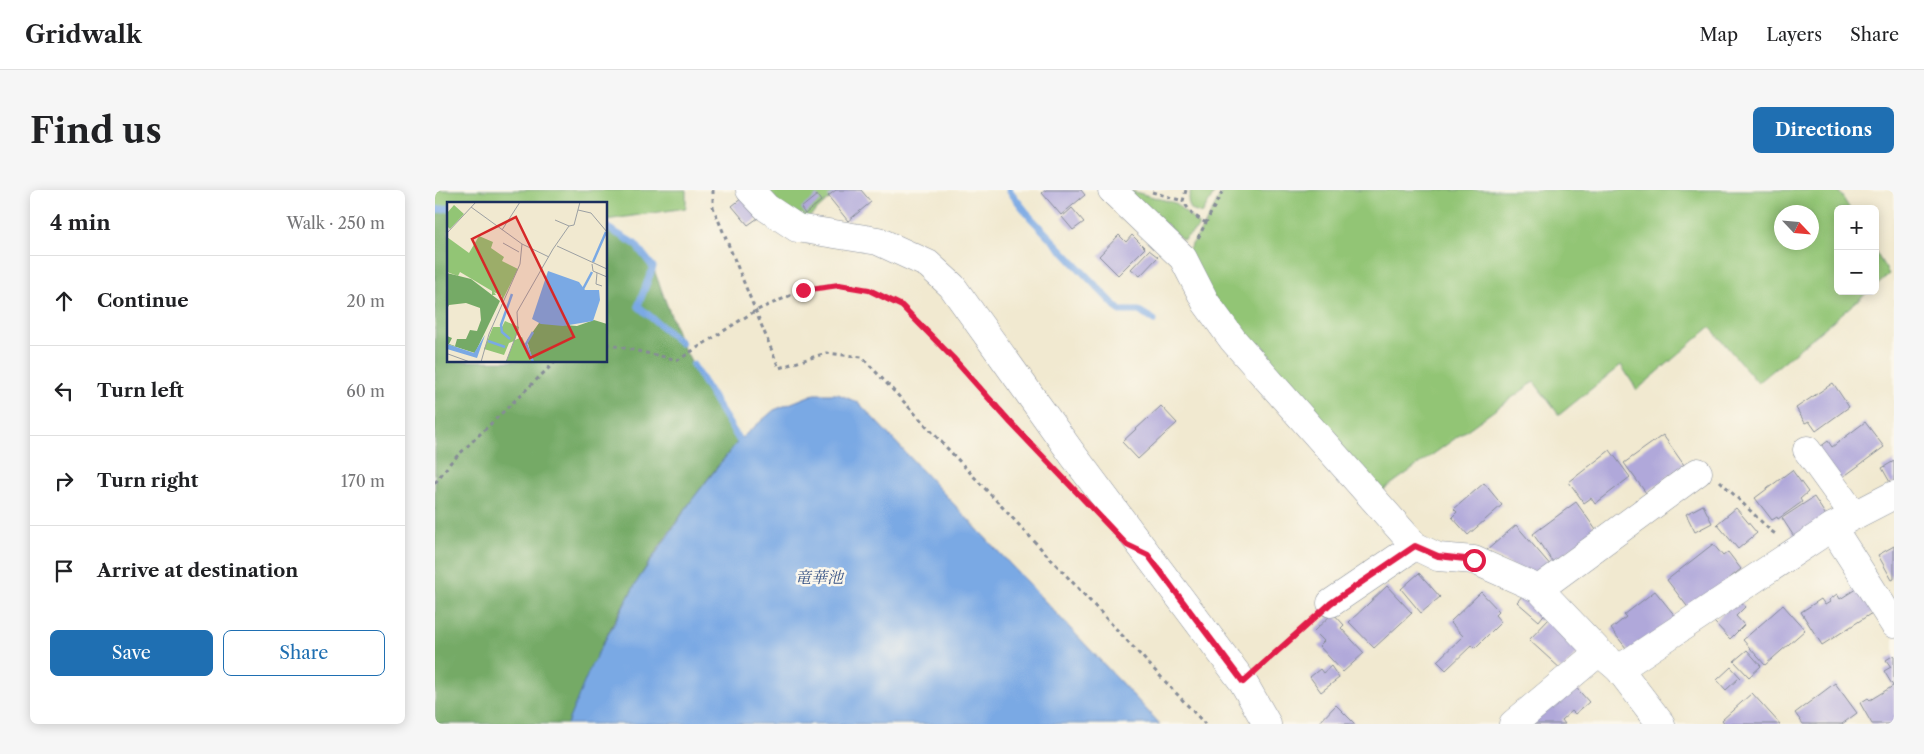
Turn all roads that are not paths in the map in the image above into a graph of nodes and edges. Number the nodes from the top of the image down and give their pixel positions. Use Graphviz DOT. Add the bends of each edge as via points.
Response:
graph roads {
  1 [pos="750,190"];
  2 [pos="1111,190"];
  3 [pos="1807,450"];
  4 [pos="1698,472"];
  5 [pos="1894,495"];
  6 [pos="1843,521"];
  7 [pos="1415,546"];
  8 [pos="1539,589"];
  9 [pos="1331,603"];
  10 [pos="1894,624"];
  11 [pos="1609,660"];
  12 [pos="1267,724"];
  13 [pos="1513,724"];
  14 [pos="1661,724"];
  1 -- 12 [label="street" via="767,208 797,228 878,241 928,264 953,286 1073,455 1243,682"];
  2 -- 7 [label="street" via="1183,258 1207,303 1233,340"];
  3 -- 6 [label="street"];
  4 -- 8 [label="street"];
  5 -- 6 [label="street"];
  6 -- 10 [label="street"];
  6 -- 11 [label="street"];
  7 -- 8 [label="street" via="1438,556 1474,560"];
  7 -- 9 [label="street"];
  8 -- 11 [label="street"];
  11 -- 13 [label="street"];
  11 -- 14 [label="street"];
}
